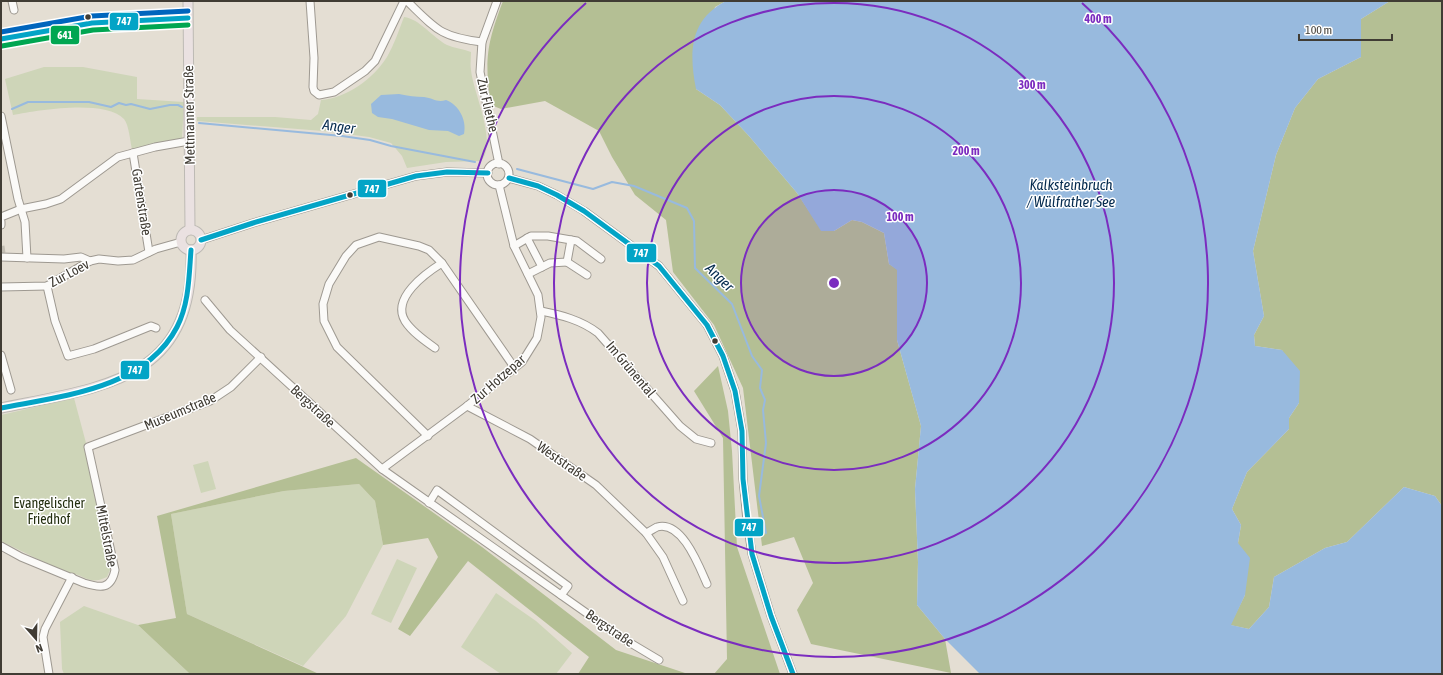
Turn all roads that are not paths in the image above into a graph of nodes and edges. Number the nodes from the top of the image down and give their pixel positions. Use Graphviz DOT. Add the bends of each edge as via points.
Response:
graph roads {
  1 [pos="12,1"];
  2 [pos="188,1"];
  3 [pos="310,1"];
  4 [pos="404,1"];
  5 [pos="408,1"];
  6 [pos="497,1"];
  7 [pos="14,10"];
  8 [pos="188,18"];
  9 [pos="1,39"];
  10 [pos="482,42"];
  11 [pos="1,116"];
  12 [pos="189,141"];
  13 [pos="134,153"];
  14 [pos="500,164"];
  15 [pos="488,173"];
  16 [pos="509,178"];
  17 [pos="499,185"];
  18 [pos="21,209"];
  19 [pos="1,217"];
  20 [pos="190,229"];
  21 [pos="528,238"];
  22 [pos="201,240"];
  23 [pos="571,240"];
  24 [pos="181,242"];
  25 [pos="514,246"];
  26 [pos="191,250"];
  27 [pos="150,252"];
  28 [pos="2,256"];
  29 [pos="28,258"];
  30 [pos="601,259"];
  31 [pos="90,261"];
  32 [pos="567,262"];
  33 [pos="442,263"];
  34 [pos="542,267"];
  35 [pos="528,274"];
  36 [pos="587,275"];
  37 [pos="47,286"];
  38 [pos="1,287"];
  39 [pos="205,300"];
  40 [pos="540,312"];
  41 [pos="156,328"];
  42 [pos="435,348"];
  43 [pos="1,355"];
  44 [pos="260,357"];
  45 [pos="514,367"];
  46 [pos="11,390"];
  47 [pos="467,406"];
  48 [pos="1,408"];
  49 [pos="428,436"];
  50 [pos="711,443"];
  51 [pos="88,447"];
  52 [pos="382,469"];
  53 [pos="429,503"];
  54 [pos="646,533"];
  55 [pos="1,546"];
  56 [pos="72,577"];
  57 [pos="707,584"];
  58 [pos="562,595"];
  59 [pos="683,601"];
  60 [pos="659,660"];
  61 [pos="49,674"];
  62 [pos="793,674"];
  1 -- 7 [label="street"];
  2 -- 8 [label="main road, Mettmanner Straße"];
  3 -- 4 [label="street" via="314,91 328,94 365,71 374,61"];
  5 -- 10 [label="street" via="444,34"];
  6 -- 10 [label="street, Zur Fliethe"];
  8 -- 9 [label="street" via="92,23"];
  8 -- 12 [label="main road, Mettmanner Straße"];
  10 -- 14 [label="street, Zur Fliethe" via="481,82"];
  11 -- 18 [label="street"];
  12 -- 13 [label="street"];
  12 -- 20 [label="main road, Mettmanner Straße"];
  13 -- 18 [label="street" via="118,157 61,199"];
  13 -- 27 [label="street, Gartenstraße"];
  14 -- 15 [label="street" via="493,165"];
  14 -- 16 [label="street" via="507,168"];
  15 -- 17 [label="street" via="490,182"];
  15 -- 22 [label="street" via="447,172 416,176"];
  16 -- 17 [label="street" via="504,184"];
  16 -- 62 [label="street" via="557,194 659,266 707,325 723,356 735,390 742,431 743,479 752,554 771,616"];
  17 -- 25 [label="street, Zur Hotzepar"];
  18 -- 19 [label="street"];
  18 -- 29 [label="street" via="25,222"];
  20 -- 22 [label="main road" via="197,231"];
  20 -- 24 [label="main road" via="183,232"];
  21 -- 23 [label="street" via="548,236"];
  21 -- 25 [label="street"];
  21 -- 34 [label="street"];
  22 -- 26 [label="main road" via="198,247"];
  23 -- 30 [label="street"];
  23 -- 32 [label="street"];
  24 -- 26 [label="main road" via="185,248"];
  24 -- 27 [label="street, Zur Loev"];
  25 -- 35 [label="street, Zur Hotzepar"];
  26 -- 48 [label="main road" via="190,284 185,309 176,331 156,358 110,383"];
  27 -- 31 [label="street, Zur Loev" via="133,260"];
  28 -- 29 [label="street"];
  29 -- 31 [label="street" via="81,257"];
  31 -- 37 [label="street, Zur Loev"];
  32 -- 34 [label="street" via="550,263"];
  32 -- 36 [label="street"];
  33 -- 42 [label="street" via="416,284 405,297 401,311 404,321"];
  33 -- 45 [label="street"];
  33 -- 49 [label="street" via="429,250 380,237 356,245 329,284 323,304 324,321 337,347"];
  34 -- 35 [label="street"];
  35 -- 40 [label="street, Zur Hotzepar" via="538,295"];
  37 -- 38 [label="street, Zur Loev"];
  37 -- 41 [label="street" via="55,321 68,356 94,349 151,326"];
  39 -- 44 [label="street, Bergstraße" via="230,330"];
  40 -- 45 [label="street, Zur Hotzepar" via="540,329 534,345 522,362"];
  40 -- 50 [label="street, Im Grünental" via="566,317 598,332 680,426 696,438"];
  43 -- 46 [label="street"];
  44 -- 51 [label="street, Museumstraße" via="231,387 216,398"];
  44 -- 52 [label="street, Bergstraße"];
  45 -- 47 [label="street, Zur Hotzepar"];
  47 -- 49 [label="street, Zur Hotzepar"];
  47 -- 54 [label="street, Weststraße" via="530,438 596,485"];
  49 -- 52 [label="street, Zur Hotzepar"];
  51 -- 56 [label="street, Mittelstraße" via="115,570 113,579 102,587 89,585"];
  52 -- 53 [label="street, Bergstraße"];
  53 -- 58 [label="street, Bergstraße"];
  53 -- 58 [label="street" via="437,490 568,586"];
  54 -- 57 [label="street" via="657,527 669,528 679,534"];
  54 -- 59 [label="street, Weststraße" via="663,557"];
  55 -- 56 [label="street"];
  56 -- 61 [label="street" via="44,633"];
  58 -- 60 [label="street, Bergstraße" via="622,638"];
}
